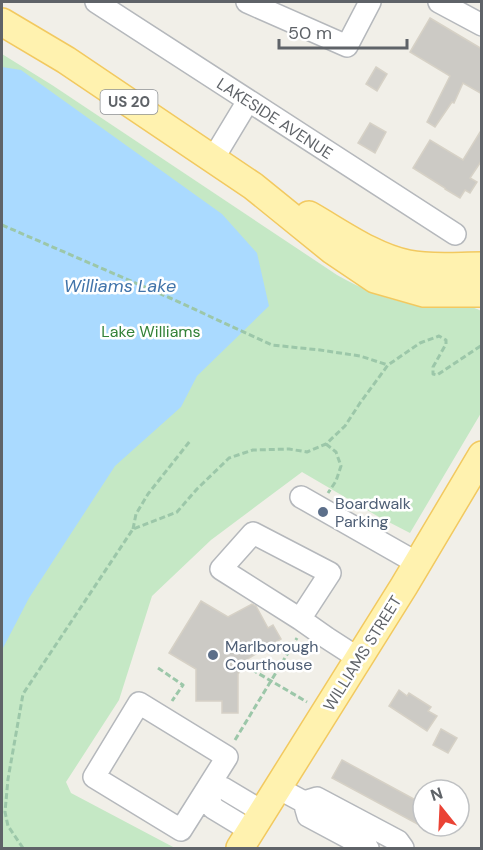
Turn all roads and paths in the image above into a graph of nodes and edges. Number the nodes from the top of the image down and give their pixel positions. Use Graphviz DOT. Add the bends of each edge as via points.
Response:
graph roads {
  1 [pos="96,2"];
  2 [pos="247,2"];
  3 [pos="370,2"];
  4 [pos="439,2"];
  5 [pos="2,22"];
  6 [pos="482,25"];
  7 [pos="248,101"];
  8 [pos="213,159"];
  9 [pos="253,186"];
  10 [pos="2,225"];
  11 [pos="455,234"];
  12 [pos="482,266"];
  13 [pos="482,293"];
  14 [pos="482,345"];
  15 [pos="388,364"];
  16 [pos="190,441"];
  17 [pos="326,444"];
  18 [pos="482,455"];
  19 [pos="310,502"];
  20 [pos="133,530"];
  21 [pos="417,563"];
  22 [pos="303,621"];
  23 [pos="358,658"];
  24 [pos="244,665"];
  25 [pos="158,668"];
  26 [pos="271,680"];
  27 [pos="309,703"];
  28 [pos="169,705"];
  29 [pos="235,742"];
  30 [pos="278,788"];
  31 [pos="206,791"];
  32 [pos="304,802"];
  33 [pos="252,830"];
  34 [pos="23,849"];
  35 [pos="368,849"];
  36 [pos="403,849"];
  1 -- 7 [label="street, LAKESIDE AVENUE"];
  2 -- 3 [label="street" via="347,46"];
  4 -- 6 [label="street"];
  5 -- 8 [label="main road, US 20"];
  7 -- 8 [label="street"];
  7 -- 11 [label="street, LAKESIDE AVENUE"];
  8 -- 9 [label="main road, US 20"];
  9 -- 12 [label="main road, US 20" via="377,254 407,264"];
  9 -- 13 [label="main road, US 20" via="332,250 375,279 424,293"];
  10 -- 15 [label="path" via="272,345 360,356"];
  14 -- 15 [label="path" via="437,375 433,374 433,367 446,344 439,336 420,343"];
  15 -- 17 [label="path" via="345,426"];
  16 -- 20 [label="path" via="148,494 136,514"];
  17 -- 19 [label="path" via="336,452 341,466 336,481"];
  17 -- 20 [label="path" via="307,452 253,450 229,458 177,512"];
  18 -- 21 [label="main road, WILLIAMS STREET"];
  19 -- 21 [label="street"];
  20 -- 34 [label="path" via="24,694 5,812 8,826"];
  21 -- 23 [label="main road, WILLIAMS STREET"];
  22 -- 22 [label="street" via="330,573 253,533 221,569"];
  22 -- 23 [label="street"];
  22 -- 26 [label="path"];
  23 -- 30 [label="main road, WILLIAMS STREET"];
  24 -- 26 [label="path"];
  25 -- 28 [label="path" via="183,685"];
  26 -- 27 [label="path"];
  26 -- 29 [label="path"];
  30 -- 32 [label="street"];
  30 -- 33 [label="main road, WILLIAMS STREET"];
  31 -- 31 [label="street" via="227,757 139,703 94,777 181,831"];
  31 -- 33 [label="street" via="213,808"];
  32 -- 35 [label="street" via="308,816"];
  32 -- 36 [label="street" via="317,798 398,841"];
}
